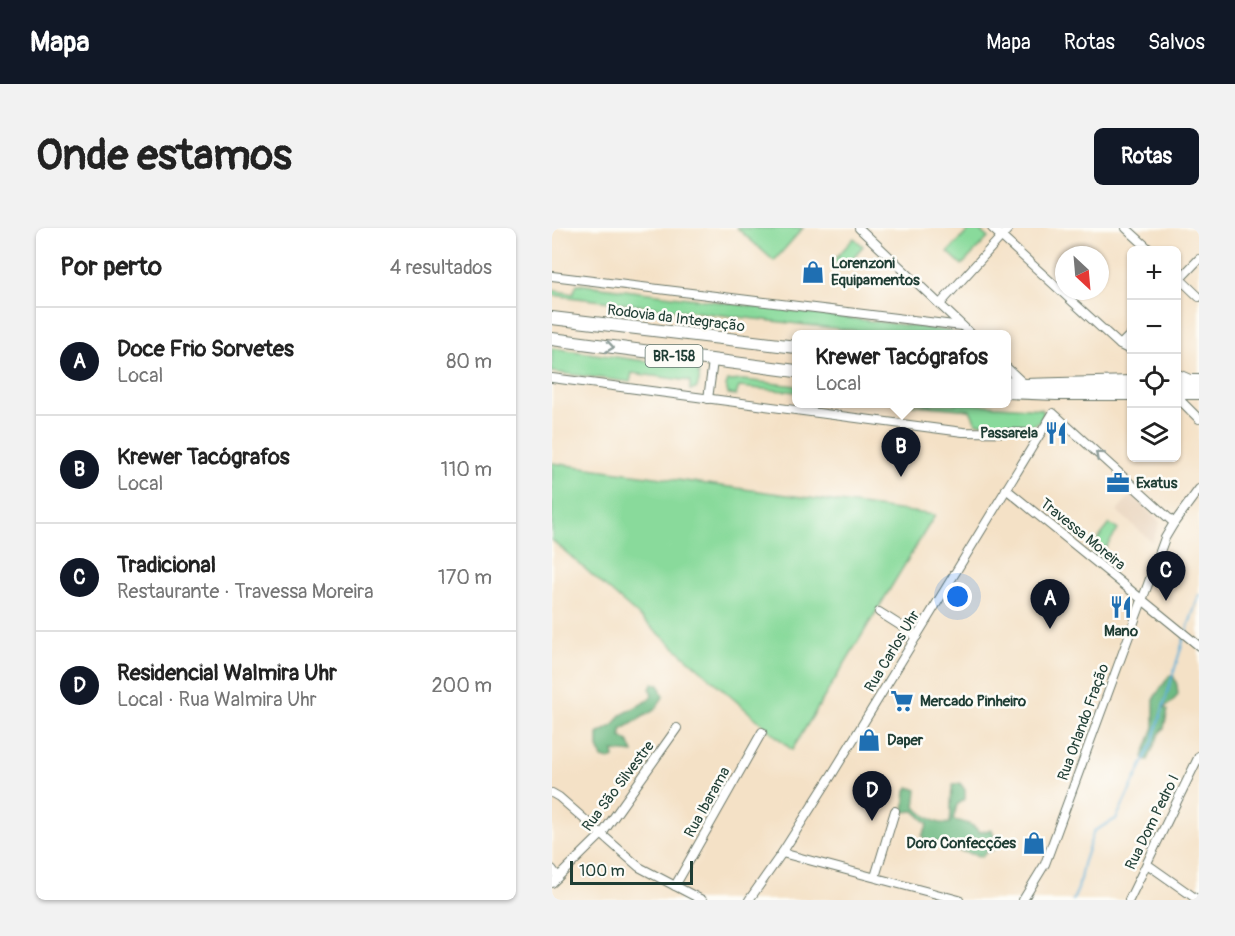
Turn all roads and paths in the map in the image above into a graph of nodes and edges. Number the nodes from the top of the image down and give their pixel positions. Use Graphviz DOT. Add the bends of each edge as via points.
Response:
graph roads {
  1 [pos="859,228"];
  2 [pos="992,228"];
  3 [pos="1009,228"];
  4 [pos="1126,228"];
  5 [pos="1001,237"];
  6 [pos="1146,246"];
  7 [pos="1199,259"];
  8 [pos="552,276"];
  9 [pos="1181,277"];
  10 [pos="1181,282"];
  11 [pos="1199,297"];
  12 [pos="940,304"];
  13 [pos="552,318"];
  14 [pos="962,326"];
  15 [pos="966,330"];
  16 [pos="1127,337"];
  17 [pos="716,338"];
  18 [pos="552,339"];
  19 [pos="1120,345"];
  20 [pos="792,347"];
  21 [pos="1127,349"];
  22 [pos="713,361"];
  23 [pos="792,371"];
  24 [pos="1011,372"];
  25 [pos="1181,375"];
  26 [pos="552,378"];
  27 [pos="1196,381"];
  28 [pos="1127,382"];
  29 [pos="1011,383"];
  30 [pos="1024,385"];
  31 [pos="1011,392"];
  32 [pos="1199,393"];
  33 [pos="1127,394"];
  34 [pos="1181,395"];
  35 [pos="708,399"];
  36 [pos="1181,400"];
  37 [pos="1199,419"];
  38 [pos="1041,433"];
  39 [pos="1006,489"];
  40 [pos="1199,489"];
  41 [pos="1174,523"];
  42 [pos="1143,599"];
  43 [pos="879,612"];
  44 [pos="917,636"];
  45 [pos="1199,646"];
  46 [pos="677,728"];
  47 [pos="762,732"];
  48 [pos="1199,756"];
  49 [pos="552,793"];
  50 [pos="895,811"];
  51 [pos="602,834"];
  52 [pos="782,853"];
  53 [pos="1147,864"];
  54 [pos="554,876"];
  55 [pos="874,878"];
  56 [pos="675,886"];
  57 [pos="702,900"];
  58 [pos="749,900"];
  59 [pos="959,900"];
  60 [pos="1023,900"];
  61 [pos="1129,900"];
  62 [pos="1198,900"];
  1 -- 12 [label="street"];
  2 -- 5 [label="street"];
  3 -- 5 [label="street"];
  4 -- 6 [label="street"];
  5 -- 12 [label="street"];
  5 -- 19 [label="street"];
  7 -- 9 [label="street"];
  8 -- 14 [label="street"];
  10 -- 11 [label="street"];
  12 -- 14 [label="street"];
  13 -- 17 [label="highway, Rodovia da Integração / BR-158"];
  14 -- 15 [label="street"];
  16 -- 19 [label="street"];
  17 -- 20 [label="highway, Rodovia da Integração / BR-158"];
  17 -- 22 [label="highway"];
  18 -- 22 [label="highway, BR-158, one-way"];
  19 -- 21 [label="street"];
  22 -- 23 [label="highway, BR-158"];
  22 -- 35 [label="street"];
  24 -- 30 [label="street"];
  25 -- 27 [label="street"];
  26 -- 35 [label="street"];
  28 -- 30 [label="highway"];
  29 -- 30 [label="highway"];
  31 -- 33 [label="highway"];
  32 -- 34 [label="highway"];
  35 -- 38 [label="street" via="963,432"];
  36 -- 37 [label="street"];
  38 -- 39 [label="street, Rua Carlos Uhr"];
  41 -- 38 [label="street, Rua Carlos Uhr, one-way" via="1053,413"];
  39 -- 42 [label="street, Travessa Moreira"];
  39 -- 44 [label="street, Rua Carlos Uhr"];
  40 -- 41 [label="street, Rua Orlando Fração"];
  41 -- 42 [label="street, Rua Orlando Fração"];
  42 -- 45 [label="street, Travessa Moreira"];
  42 -- 60 [label="street, Rua Orlando Fração" via="1046,864"];
  43 -- 44 [label="street"];
  44 -- 52 [label="street, Rua Carlos Uhr"];
  46 -- 51 [label="street, Rua São Silvestre"];
  47 -- 56 [label="street, Rua Ibarama"];
  48 -- 53 [label="street, Rua Dom Pedro I"];
  49 -- 51 [label="street"];
  50 -- 55 [label="street"];
  51 -- 54 [label="street, Rua São Silvestre"];
  51 -- 56 [label="street" via="639,867"];
  52 -- 55 [label="street"];
  52 -- 58 [label="street, Rua Carlos Uhr"];
  53 -- 61 [label="street, Rua Dom Pedro I"];
  53 -- 62 [label="street"];
  55 -- 59 [label="street"];
  56 -- 57 [label="street"];
}
